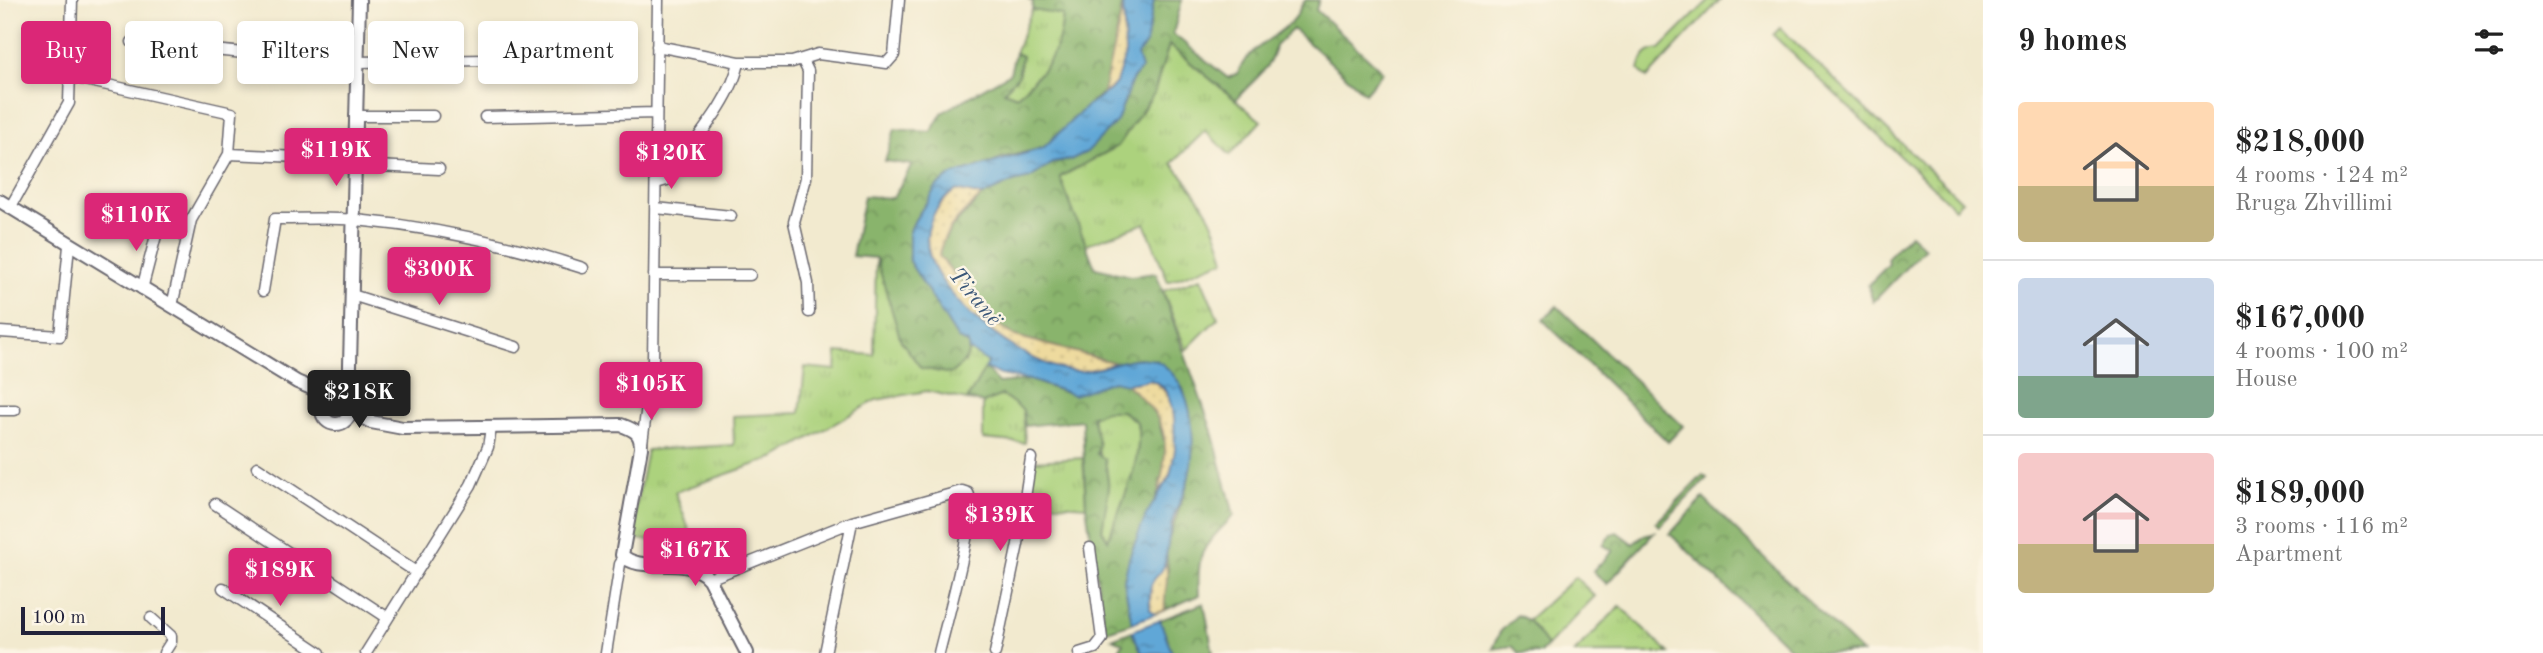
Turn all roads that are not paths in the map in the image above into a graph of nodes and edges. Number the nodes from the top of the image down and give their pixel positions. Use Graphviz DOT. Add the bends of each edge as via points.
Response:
graph roads {
  1 [pos="72,0"];
  2 [pos="359,0"];
  3 [pos="658,0"];
  4 [pos="899,0"];
  5 [pos="72,21"];
  6 [pos="657,46"];
  7 [pos="223,51"];
  8 [pos="357,58"];
  9 [pos="802,59"];
  10 [pos="478,60"];
  11 [pos="739,62"];
  12 [pos="72,84"];
  13 [pos="104,84"];
  14 [pos="656,113"];
  15 [pos="355,116"];
  16 [pos="433,116"];
  17 [pos="485,117"];
  18 [pos="229,154"];
  19 [pos="299,157"];
  20 [pos="354,165"];
  21 [pos="439,169"];
  22 [pos="656,183"];
  23 [pos="5,205"];
  24 [pos="656,208"];
  25 [pos="731,216"];
  26 [pos="354,219"];
  27 [pos="159,224"];
  28 [pos="69,246"];
  29 [pos="583,268"];
  30 [pos="654,275"];
  31 [pos="750,275"];
  32 [pos="142,289"];
  33 [pos="263,291"];
  34 [pos="352,295"];
  35 [pos="172,306"];
  36 [pos="810,312"];
  37 [pos="0,332"];
  38 [pos="516,347"];
  39 [pos="349,378"];
  40 [pos="297,382"];
  41 [pos="335,397"];
  42 [pos="648,409"];
  43 [pos="0,410"];
  44 [pos="15,410"];
  45 [pos="348,412"];
  46 [pos="323,414"];
  47 [pos="621,425"];
  48 [pos="491,428"];
  49 [pos="641,448"];
  50 [pos="1031,458"];
  51 [pos="257,467"];
  52 [pos="215,504"];
  53 [pos="852,522"];
  54 [pos="1090,548"];
  55 [pos="624,558"];
  56 [pos="416,572"];
  57 [pos="709,579"];
  58 [pos="223,589"];
  59 [pos="151,618"];
  60 [pos="388,618"];
  61 [pos="164,653"];
  62 [pos="320,653"];
  63 [pos="366,653"];
  64 [pos="606,653"];
  65 [pos="747,653"];
  66 [pos="825,653"];
  67 [pos="939,653"];
  68 [pos="995,653"];
  69 [pos="1079,653"];
  1 -- 5 [label="street"];
  2 -- 8 [label="street"];
  3 -- 6 [label="street"];
  4 -- 9 [label="street" via="894,55 887,63 818,54"];
  6 -- 11 [label="street"];
  6 -- 14 [label="street"];
  7 -- 8 [label="street"];
  8 -- 10 [label="street"];
  8 -- 15 [label="street"];
  9 -- 11 [label="street"];
  9 -- 36 [label="street" via="808,71 806,178 794,222"];
  11 -- 22 [label="street" via="727,93 667,180"];
  12 -- 23 [label="street" via="66,110"];
  13 -- 18 [label="street" via="229,111 233,117"];
  14 -- 17 [label="street"];
  14 -- 22 [label="street"];
  15 -- 16 [label="street"];
  15 -- 20 [label="street"];
  18 -- 19 [label="street"];
  18 -- 35 [label="street" via="191,220"];
  20 -- 21 [label="street"];
  20 -- 26 [label="street"];
  22 -- 24 [label="street"];
  23 -- 28 [label="street"];
  24 -- 25 [label="street"];
  24 -- 30 [label="street"];
  26 -- 29 [label="street" via="510,246"];
  26 -- 33 [label="street" via="275,219"];
  26 -- 34 [label="street"];
  27 -- 32 [label="street"];
  28 -- 32 [label="street"];
  28 -- 37 [label="street" via="60,336"];
  30 -- 31 [label="street"];
  30 -- 42 [label="street"];
  32 -- 35 [label="street"];
  34 -- 38 [label="street"];
  34 -- 39 [label="street"];
  35 -- 40 [label="street"];
  39 -- 41 [label="street" via="347,387"];
  39 -- 45 [label="street"];
  40 -- 41 [label="street"];
  40 -- 46 [label="street" via="316,397"];
  41 -- 45 [label="street"];
  41 -- 46 [label="street" via="323,405"];
  42 -- 47 [label="street" via="637,422"];
  42 -- 49 [label="street"];
  43 -- 44 [label="street"];
  45 -- 46 [label="street" via="332,424"];
  45 -- 48 [label="street" via="371,422 413,429"];
  47 -- 48 [label="street"];
  47 -- 49 [label="street" via="639,434"];
  48 -- 56 [label="street" via="471,485"];
  49 -- 55 [label="street" via="621,546"];
  50 -- 68 [label="street"];
  51 -- 56 [label="street"];
  52 -- 60 [label="street"];
  53 -- 57 [label="street"];
  53 -- 66 [label="street"];
  53 -- 67 [label="street" via="954,491 970,496 969,530"];
  54 -- 69 [label="street" via="1102,639 1095,648"];
  55 -- 57 [label="street" via="691,567"];
  55 -- 64 [label="street"];
  56 -- 60 [label="street"];
  57 -- 65 [label="street"];
  58 -- 62 [label="street"];
  59 -- 61 [label="street" via="171,636"];
  60 -- 63 [label="street"];
}
